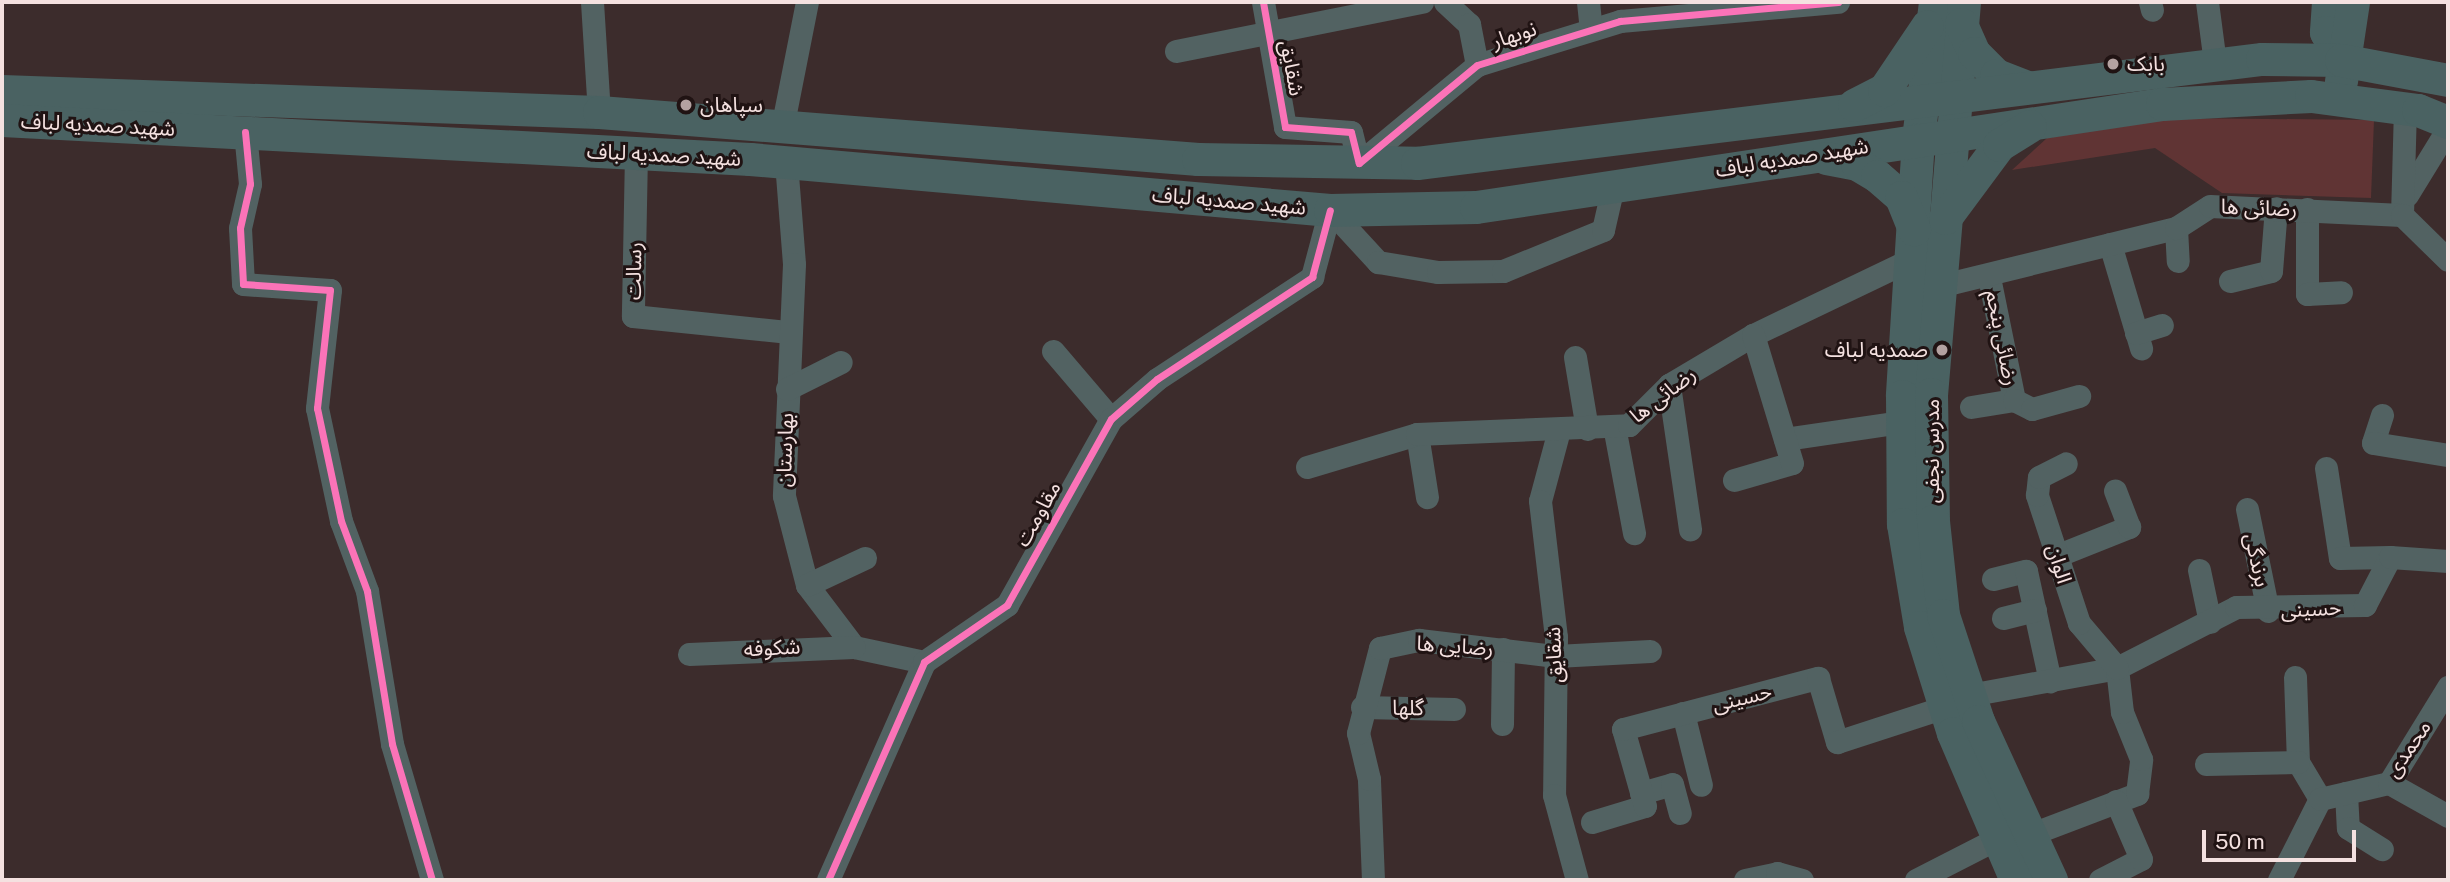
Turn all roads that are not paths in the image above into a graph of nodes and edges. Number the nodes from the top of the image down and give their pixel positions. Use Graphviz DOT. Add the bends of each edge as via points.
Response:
graph roads {
  1 [pos="592,2"];
  2 [pos="807,2"];
  3 [pos="1263,2"];
  4 [pos="1422,2"];
  5 [pos="1445,2"];
  6 [pos="1588,2"];
  7 [pos="1838,2"];
  8 [pos="2207,2"];
  9 [pos="2328,2"];
  10 [pos="2353,2"];
  11 [pos="1713,6"];
  12 [pos="1948,11"];
  13 [pos="1591,29"];
  14 [pos="1268,32"];
  15 [pos="1176,51"];
  16 [pos="2341,60"];
  17 [pos="2215,63"];
  18 [pos="1477,65"];
  19 [pos="2448,80"];
  20 [pos="2025,86"];
  21 [pos="2,91"];
  22 [pos="1938,98"];
  23 [pos="2341,99"];
  24 [pos="2405,108"];
  25 [pos="599,112"];
  26 [pos="1839,113"];
  27 [pos="2,120"];
  28 [pos="2035,122"];
  29 [pos="2448,122"];
  30 [pos="783,123"];
  31 [pos="2448,128"];
  32 [pos="245,132"];
  33 [pos="1934,137"];
  34 [pos="636,153"];
  35 [pos="1809,156"];
  36 [pos="786,162"];
  37 [pos="1359,163"];
  38 [pos="1613,186"];
  39 [pos="2276,208"];
  40 [pos="2307,209"];
  41 [pos="1330,210"];
  42 [pos="2402,215"];
  43 [pos="2176,228"];
  44 [pos="1924,236"];
  45 [pos="2110,244"];
  46 [pos="2448,260"];
  47 [pos="2178,261"];
  48 [pos="1989,276"];
  49 [pos="2230,281"];
  50 [pos="1939,286"];
  51 [pos="2341,292"];
  52 [pos="2162,325"];
  53 [pos="789,332"];
  54 [pos="1753,335"];
  55 [pos="1053,351"];
  56 [pos="1575,357"];
  57 [pos="841,362"];
  58 [pos="1669,385"];
  59 [pos="787,389"];
  60 [pos="2079,396"];
  61 [pos="2014,400"];
  62 [pos="1970,407"];
  63 [pos="2382,415"];
  64 [pos="1111,419"];
  65 [pos="1902,422"];
  66 [pos="1614,426"];
  67 [pos="1587,429"];
  68 [pos="1559,430"];
  69 [pos="1417,434"];
  70 [pos="1785,439"];
  71 [pos="2448,455"];
  72 [pos="2066,463"];
  73 [pos="1307,467"];
  74 [pos="2326,468"];
  75 [pos="1734,480"];
  76 [pos="2115,491"];
  77 [pos="1427,497"];
  78 [pos="2247,509"];
  79 [pos="1689,529"];
  80 [pos="1634,533"];
  81 [pos="2056,556"];
  82 [pos="2390,557"];
  83 [pos="865,558"];
  84 [pos="2448,561"];
  85 [pos="2199,570"];
  86 [pos="1993,579"];
  87 [pos="807,585"];
  88 [pos="2035,610"];
  89 [pos="2268,611"];
  90 [pos="2003,618"];
  91 [pos="2210,622"];
  92 [pos="854,647"];
  93 [pos="1503,649"];
  94 [pos="1650,650"];
  95 [pos="689,654"];
  96 [pos="1556,656"];
  97 [pos="925,662"];
  98 [pos="2117,668"];
  99 [pos="2295,677"];
  100 [pos="2050,681"];
  101 [pos="2448,687"];
  102 [pos="1957,701"];
  103 [pos="1362,707"];
  104 [pos="1454,709"];
  105 [pos="1683,713"];
  106 [pos="1502,724"];
  107 [pos="2298,762"];
  108 [pos="2206,764"];
  109 [pos="2389,783"];
  110 [pos="1701,785"];
  111 [pos="1641,793"];
  112 [pos="2346,793"];
  113 [pos="2319,799"];
  114 [pos="2116,801"];
  115 [pos="1680,813"];
  116 [pos="2448,816"];
  117 [pos="1592,822"];
  118 [pos="2029,835"];
  119 [pos="1996,839"];
  120 [pos="2382,849"];
  121 [pos="432,880"];
  122 [pos="828,880"];
  123 [pos="1373,880"];
  124 [pos="1577,880"];
  125 [pos="1745,880"];
  126 [pos="1802,880"];
  127 [pos="1916,880"];
  128 [pos="2016,880"];
  129 [pos="2050,880"];
  130 [pos="2100,880"];
  131 [pos="2279,880"];
  1 -- 25 [label="street"];
  2 -- 30 [label="street"];
  3 -- 14 [label="street, شقایق"];
  4 -- 14 [label="street"];
  5 -- 18 [label="street" via="1469,24"];
  6 -- 13 [label="street"];
  7 -- 11 [label="street, نوبهار"];
  8 -- 17 [label="street"];
  9 -- 16 [label="main road" via="2326,32"];
  10 -- 16 [label="main road"];
  11 -- 13 [label="street, نوبهار"];
  12 -- 20 [label="main road" via="1974,53 1996,75"];
  12 -- 22 [label="main road, مدرس نجفی"];
  12 -- 26 [label="main road" via="1884,90"];
  13 -- 18 [label="street, نوبهار"];
  14 -- 15 [label="street"];
  14 -- 37 [label="street, شقایق" via="1285,127 1351,132"];
  16 -- 17 [label="main road, شهید صمدیه لباف"];
  16 -- 19 [label="main road, شهید صمدیه لباف"];
  16 -- 23 [label="main road"];
  17 -- 20 [label="main road, شهید صمدیه لباف"];
  18 -- 37 [label="street, نوبهار"];
  20 -- 22 [label="main road, شهید صمدیه لباف"];
  21 -- 25 [label="main road, شهید صمدیه لباف"];
  22 -- 26 [label="main road, شهید صمدیه لباف"];
  22 -- 33 [label="main road, مدرس نجفی"];
  23 -- 24 [label="main road, شهید صمدیه لباف"];
  23 -- 28 [label="main road, شهید صمدیه لباف" via="2162,104"];
  24 -- 29 [label="main road, شهید صمدیه لباف"];
  24 -- 42 [label="street"];
  25 -- 30 [label="main road, شهید صمدیه لباف"];
  26 -- 37 [label="main road, شهید صمدیه لباف" via="1613,143"];
  27 -- 32 [label="main road, شهید صمدیه لباف"];
  28 -- 33 [label="main road, شهید صمدیه لباف"];
  28 -- 44 [label="main road" via="1999,145"];
  30 -- 37 [label="main road, شهید صمدیه لباف" via="1198,159"];
  31 -- 42 [label="street" via="2409,189"];
  32 -- 34 [label="main road, شهید صمدیه لباف"];
  32 -- 121 [label="street" via="250,184 240,228 243,284 330,290 317,408 341,521 367,592 392,744"];
  33 -- 35 [label="main road, شهید صمدیه لباف"];
  33 -- 44 [label="main road, مدرس نجفی"];
  34 -- 36 [label="main road, شهید صمدیه لباف"];
  34 -- 53 [label="street, رسالت" via="633,316"];
  35 -- 38 [label="main road, شهید صمدیه لباف"];
  35 -- 44 [label="main road" via="1857,164 1877,176 1901,197"];
  36 -- 41 [label="main road, شهید صمدیه لباف"];
  36 -- 53 [label="street, بهارستان" via="794,264"];
  38 -- 41 [label="main road, شهید صمدیه لباف" via="1475,207"];
  38 -- 41 [label="street" via="1603,230 1503,271 1438,272 1378,262"];
  39 -- 40 [label="street, رضائی ها"];
  39 -- 43 [label="street, رضائی ها" via="2210,206"];
  39 -- 49 [label="street" via="2271,271"];
  40 -- 42 [label="street, رضائی ها"];
  40 -- 51 [label="street" via="2308,294"];
  41 -- 64 [label="street, مقاومت" via="1312,277 1157,379"];
  42 -- 46 [label="street"];
  43 -- 45 [label="street, رضائی ها"];
  43 -- 47 [label="street"];
  44 -- 50 [label="main road, مدرس نجفی"];
  44 -- 54 [label="street, رضائی ها"];
  44 -- 65 [label="main road, مدرس نجفی"];
  45 -- 48 [label="street, رضائی ها"];
  45 -- 52 [label="street" via="2139,340"];
  48 -- 50 [label="street, رضائی ها"];
  48 -- 61 [label="street, رضائی پنجم"];
  50 -- 102 [label="main road, مدرس نجفی" via="1933,522"];
  53 -- 59 [label="street, بهارستان"];
  54 -- 58 [label="street, رضائی ها"];
  54 -- 70 [label="street"];
  55 -- 64 [label="street"];
  56 -- 67 [label="street"];
  57 -- 59 [label="street"];
  58 -- 66 [label="street, رضائی ها" via="1629,425"];
  58 -- 79 [label="street"];
  59 -- 87 [label="street, بهارستان" via="784,496"];
  60 -- 61 [label="street" via="2032,409"];
  61 -- 62 [label="street"];
  63 -- 71 [label="street" via="2373,443"];
  64 -- 97 [label="street, مقاومت" via="1007,605"];
  65 -- 70 [label="street"];
  65 -- 102 [label="main road, مدرس نجفی" via="1903,524 1920,627"];
  66 -- 67 [label="street, رضائی ها"];
  66 -- 80 [label="street"];
  67 -- 68 [label="street, رضائی ها"];
  68 -- 69 [label="street, رضائی ها"];
  68 -- 96 [label="street, شقایق" via="1540,501"];
  69 -- 73 [label="street, رضائی ها"];
  69 -- 77 [label="street"];
  70 -- 75 [label="street" via="1792,463"];
  72 -- 81 [label="street, الوان" via="2039,477 2037,495"];
  74 -- 82 [label="street" via="2340,558"];
  76 -- 81 [label="street" via="2129,527"];
  78 -- 89 [label="street, برندگی"];
  81 -- 98 [label="street, الوان" via="2079,623"];
  82 -- 84 [label="street"];
  82 -- 89 [label="street, حسینی" via="2365,605"];
  83 -- 87 [label="street"];
  85 -- 91 [label="street"];
  86 -- 88 [label="street" via="2026,571"];
  87 -- 92 [label="street, بهارستان"];
  88 -- 90 [label="street"];
  88 -- 100 [label="street"];
  89 -- 91 [label="street, حسینی" via="2236,607"];
  91 -- 98 [label="street, حسینی"];
  92 -- 95 [label="street, شکوفه"];
  92 -- 97 [label="street"];
  93 -- 96 [label="street, رضایی ها"];
  93 -- 103 [label="street, رضایی ها" via="1419,640 1380,648"];
  93 -- 106 [label="street"];
  94 -- 96 [label="street, رضایی ها"];
  96 -- 124 [label="street, شقایق" via="1554,795"];
  97 -- 122 [label="street"];
  98 -- 100 [label="street, حسینی"];
  98 -- 114 [label="street" via="2122,712 2141,759 2137,793"];
  99 -- 107 [label="street"];
  100 -- 102 [label="street, حسینی"];
  101 -- 109 [label="street, محمدی"];
  102 -- 105 [label="street, حسینی" via="1837,742 1818,678"];
  102 -- 118 [label="main road, مدرس نجفی"];
  102 -- 119 [label="main road, مدرس نجفی"];
  103 -- 104 [label="street, گلها"];
  103 -- 123 [label="street, رضایی ها" via="1358,733 1368,779"];
  105 -- 110 [label="street"];
  105 -- 111 [label="street, حسینی" via="1623,729"];
  107 -- 108 [label="street"];
  107 -- 113 [label="street"];
  109 -- 112 [label="street, محمدی"];
  109 -- 116 [label="street"];
  111 -- 115 [label="street" via="1672,784"];
  111 -- 117 [label="street" via="1645,806"];
  112 -- 113 [label="street, محمدی"];
  112 -- 120 [label="street" via="2348,828"];
  113 -- 131 [label="street"];
  114 -- 118 [label="street"];
  114 -- 130 [label="street" via="2141,859"];
  118 -- 129 [label="main road, مدرس نجفی"];
  119 -- 127 [label="street"];
  119 -- 128 [label="main road, مدرس نجفی"];
  125 -- 126 [label="street" via="1777,873"];
}
